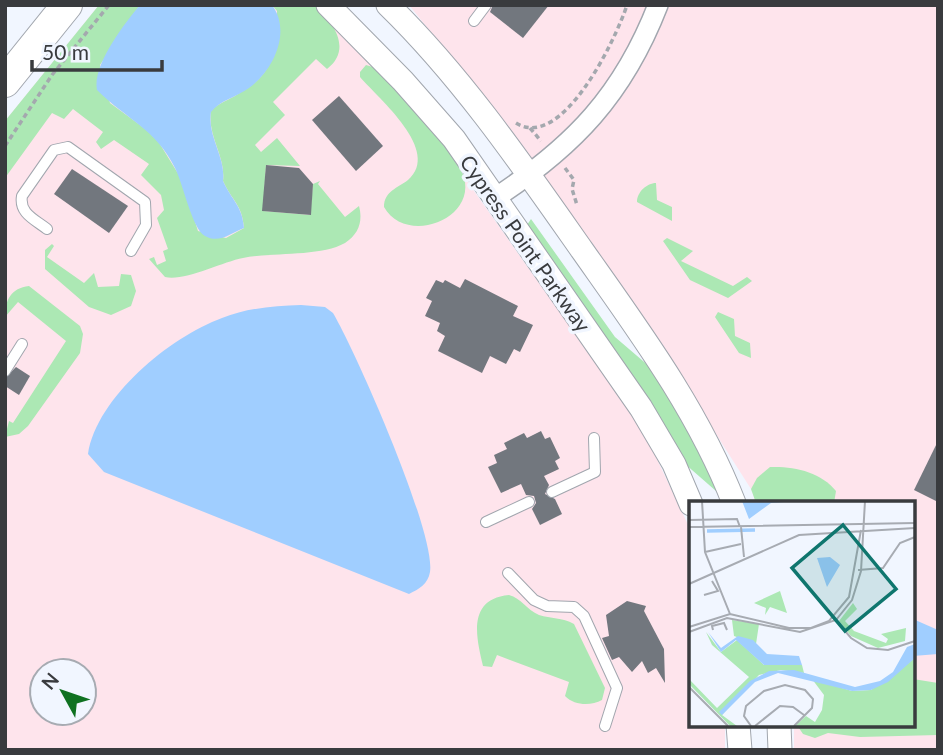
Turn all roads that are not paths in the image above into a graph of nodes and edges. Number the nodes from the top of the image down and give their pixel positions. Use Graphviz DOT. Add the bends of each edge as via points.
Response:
graph roads {
  1 [pos="67,5"];
  2 [pos="328,5"];
  3 [pos="388,5"];
  4 [pos="486,5"];
  5 [pos="658,5"];
  6 [pos="474,21"];
  7 [pos="5,82"];
  8 [pos="529,175"];
  9 [pos="495,198"];
  10 [pos="47,229"];
  11 [pos="131,251"];
  12 [pos="22,344"];
  13 [pos="5,371"];
  14 [pos="594,438"];
  15 [pos="552,492"];
  16 [pos="690,501"];
  17 [pos="733,501"];
  18 [pos="529,502"];
  19 [pos="486,522"];
  20 [pos="508,573"];
  21 [pos="605,726"];
  22 [pos="738,727"];
  23 [pos="779,727"];
  24 [pos="740,750"];
  25 [pos="780,750"];
  1 -- 7 [label="main road"];
  2 -- 9 [label="street, Cypress Point Parkway" via="403,81"];
  3 -- 8 [label="street, Cypress Point Parkway"];
  4 -- 6 [label="lane"];
  5 -- 8 [label="street" via="643,44 594,116"];
  8 -- 9 [label="street"];
  8 -- 17 [label="street, Cypress Point Parkway" via="697,421"];
  9 -- 16 [label="street, Cypress Point Parkway" via="641,408"];
  10 -- 11 [label="lane" via="24,212 22,195 54,150 68,147 145,202 146,226"];
  12 -- 13 [label="lane"];
  14 -- 15 [label="lane" via="594,472"];
  18 -- 19 [label="lane"];
  20 -- 21 [label="lane" via="534,600 547,606 575,607 584,616 617,688"];
  22 -- 24 [label="street"];
  23 -- 25 [label="street"];
}
